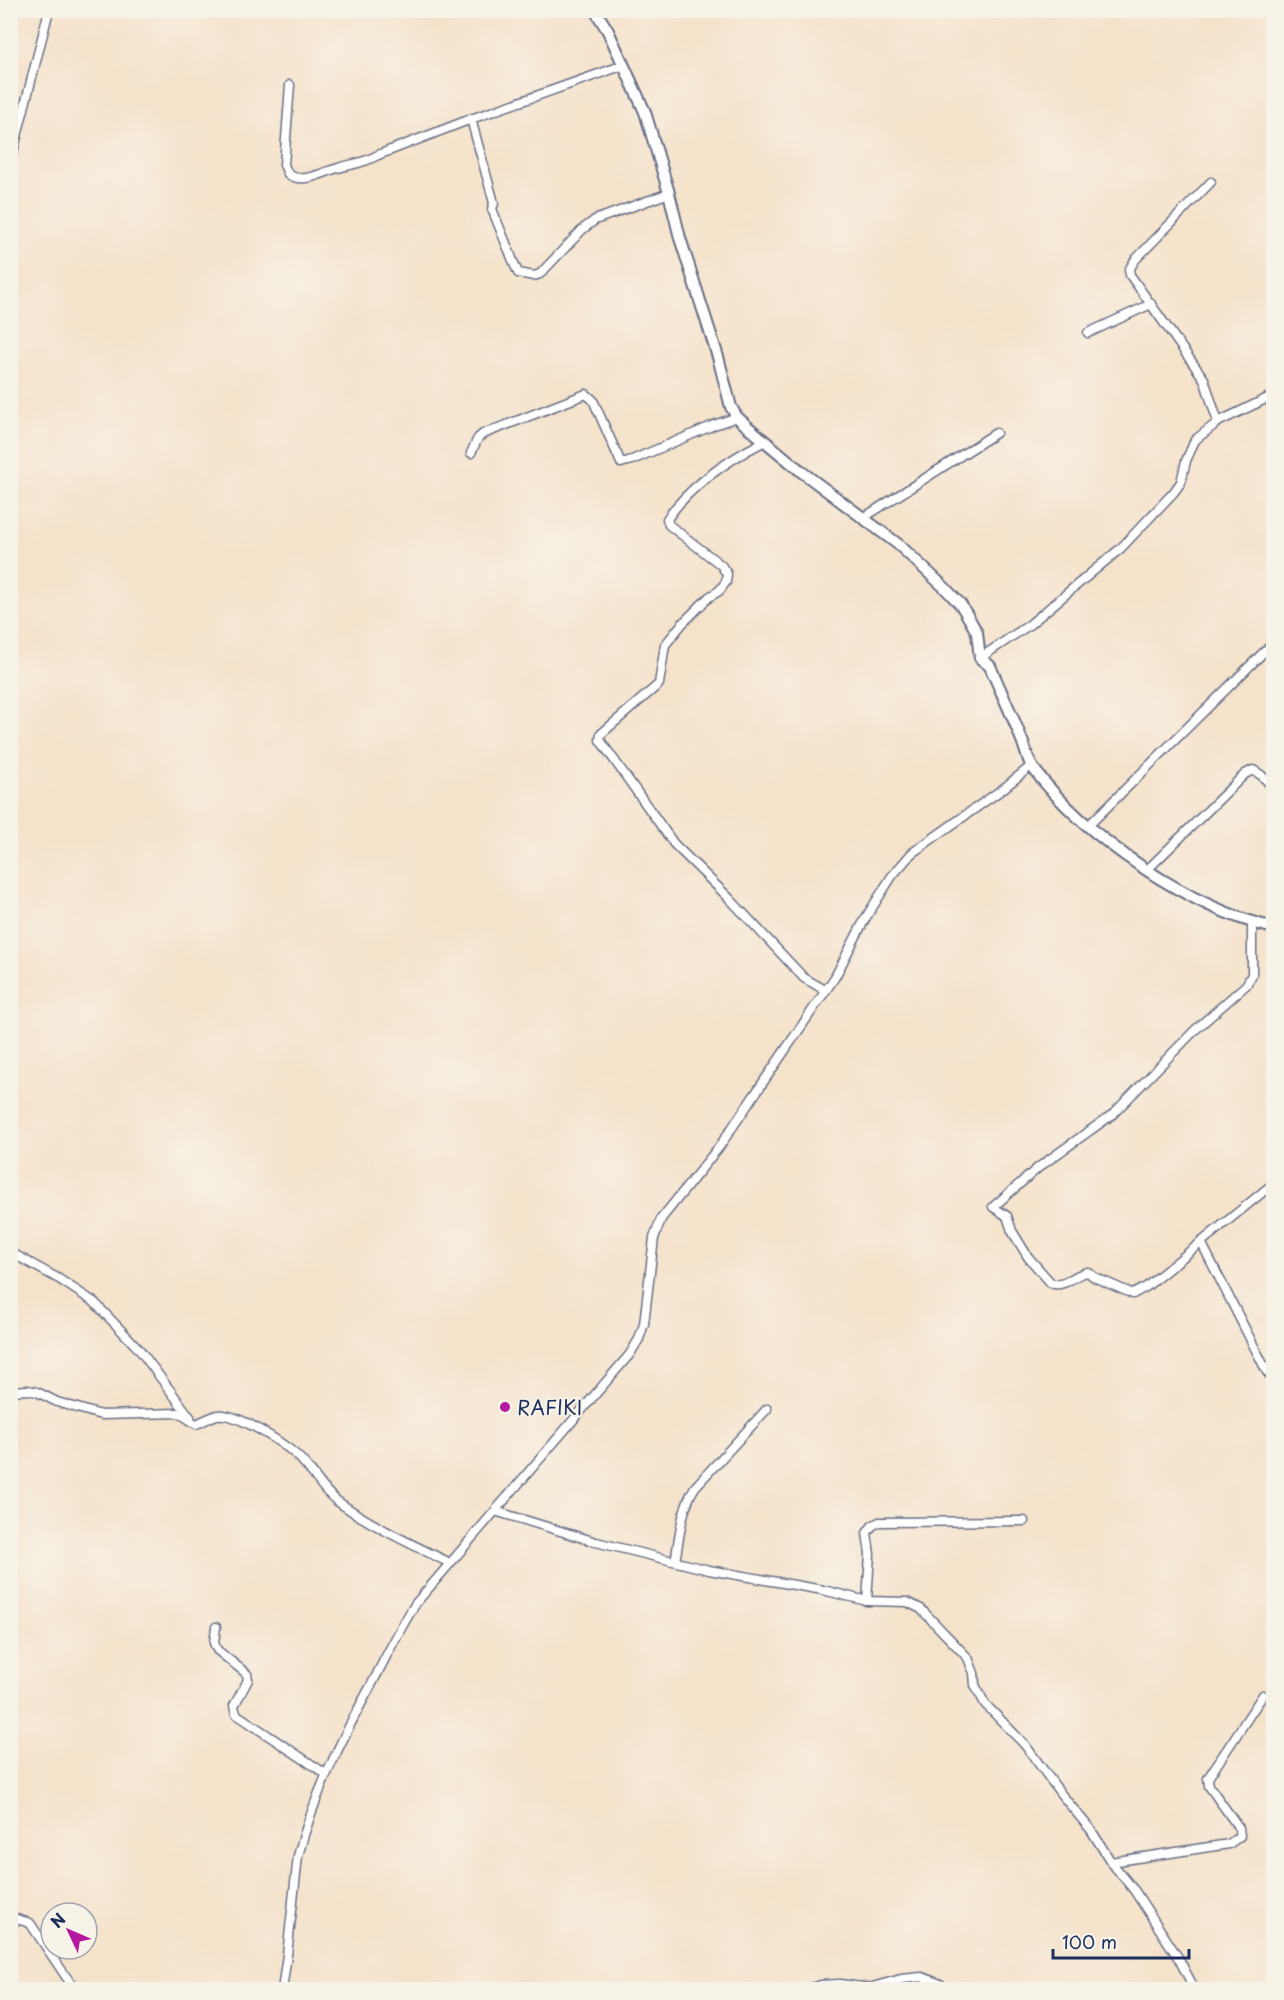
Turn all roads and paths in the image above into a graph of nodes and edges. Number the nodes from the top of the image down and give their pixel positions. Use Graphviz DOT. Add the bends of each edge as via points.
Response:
graph roads {
  1 [pos="49,10"];
  2 [pos="594,10"];
  3 [pos="624,65"];
  4 [pos="290,85"];
  5 [pos="471,119"];
  6 [pos="10,164"];
  7 [pos="1210,182"];
  8 [pos="669,193"];
  9 [pos="1151,304"];
  10 [pos="1088,333"];
  11 [pos="1274,395"];
  12 [pos="737,417"];
  13 [pos="1218,422"];
  14 [pos="996,433"];
  15 [pos="765,441"];
  16 [pos="471,453"];
  17 [pos="863,518"];
  18 [pos="1274,642"];
  19 [pos="981,658"];
  20 [pos="1031,766"];
  21 [pos="1274,788"];
  22 [pos="1088,826"];
  23 [pos="1147,870"];
  24 [pos="1252,923"];
  25 [pos="1274,928"];
  26 [pos="825,990"];
  27 [pos="1274,1182"];
  28 [pos="1201,1242"];
  29 [pos="10,1252"];
  30 [pos="1274,1379"];
  31 [pos="10,1391"];
  32 [pos="767,1409"];
  33 [pos="196,1424"];
  34 [pos="495,1511"];
  35 [pos="1024,1521"];
  36 [pos="675,1561"];
  37 [pos="450,1563"];
  38 [pos="867,1601"];
  39 [pos="216,1627"];
  40 [pos="1263,1695"];
  41 [pos="326,1774"];
  42 [pos="1111,1862"];
  43 [pos="10,1917"];
  44 [pos="75,1989"];
  45 [pos="282,1989"];
  46 [pos="805,1989"];
  47 [pos="948,1989"];
  48 [pos="1195,1989"];
  1 -- 6 [label="street"];
  2 -- 3 [label="street"];
  3 -- 5 [label="street"];
  3 -- 8 [label="street" via="645,112"];
  4 -- 5 [label="street" via="284,165 292,177 314,176 365,163 378,154"];
  5 -- 8 [label="street" via="494,203 492,209 518,273 540,274 595,220"];
  7 -- 9 [label="street" via="1130,265 1130,274"];
  8 -- 12 [label="street" via="727,395"];
  9 -- 10 [label="street"];
  9 -- 13 [label="street" via="1204,379"];
  11 -- 13 [label="street"];
  12 -- 15 [label="street"];
  12 -- 16 [label="street" via="621,463 593,400 586,394 483,434"];
  13 -- 19 [label="street" via="1196,440 1174,492 1121,548 1029,625"];
  14 -- 17 [label="street"];
  15 -- 17 [label="street"];
  15 -- 26 [label="street" via="720,466 667,519 669,525 721,565 727,574 726,582 665,645 659,684 601,734 600,740 674,844 804,978"];
  17 -- 19 [label="street" via="899,545 961,605 977,633"];
  18 -- 22 [label="street"];
  19 -- 20 [label="street" via="990,666"];
  20 -- 22 [label="street"];
  20 -- 26 [label="street" via="912,853 892,876"];
  21 -- 23 [label="street" via="1253,770 1245,774"];
  22 -- 23 [label="street"];
  23 -- 24 [label="street"];
  24 -- 25 [label="street"];
  24 -- 28 [label="street" via="1252,975 1246,985 1195,1030 1113,1114 1039,1167 993,1207 1007,1216 1028,1257 1056,1285 1088,1272 1133,1293"];
  26 -- 34 [label="street" via="719,1147 661,1219 654,1238 645,1324 630,1354"];
  27 -- 28 [label="street"];
  28 -- 30 [label="street"];
  29 -- 33 [label="street" via="94,1302 144,1356"];
  31 -- 33 [label="street" via="37,1392 101,1414 179,1413"];
  32 -- 36 [label="street" via="694,1487 683,1515"];
  33 -- 37 [label="street" via="218,1415 260,1430 292,1451 339,1502 394,1536"];
  34 -- 36 [label="street"];
  34 -- 37 [label="street"];
  35 -- 38 [label="street" via="879,1522 867,1533"];
  36 -- 38 [label="street"];
  37 -- 41 [label="street" via="405,1620"];
  38 -- 42 [label="street" via="907,1602 921,1609 961,1649 985,1704 1025,1745"];
  39 -- 41 [label="street" via="217,1650 247,1674 248,1680 234,1706 236,1714"];
  40 -- 42 [label="street" via="1208,1778 1209,1786 1239,1828 1238,1839 1229,1844"];
  41 -- 45 [label="street" via="298,1856"];
  42 -- 48 [label="street" via="1134,1890"];
  43 -- 44 [label="street" via="30,1923"];
  46 -- 47 [label="street" via="840,1984 869,1988 922,1977"];
}
